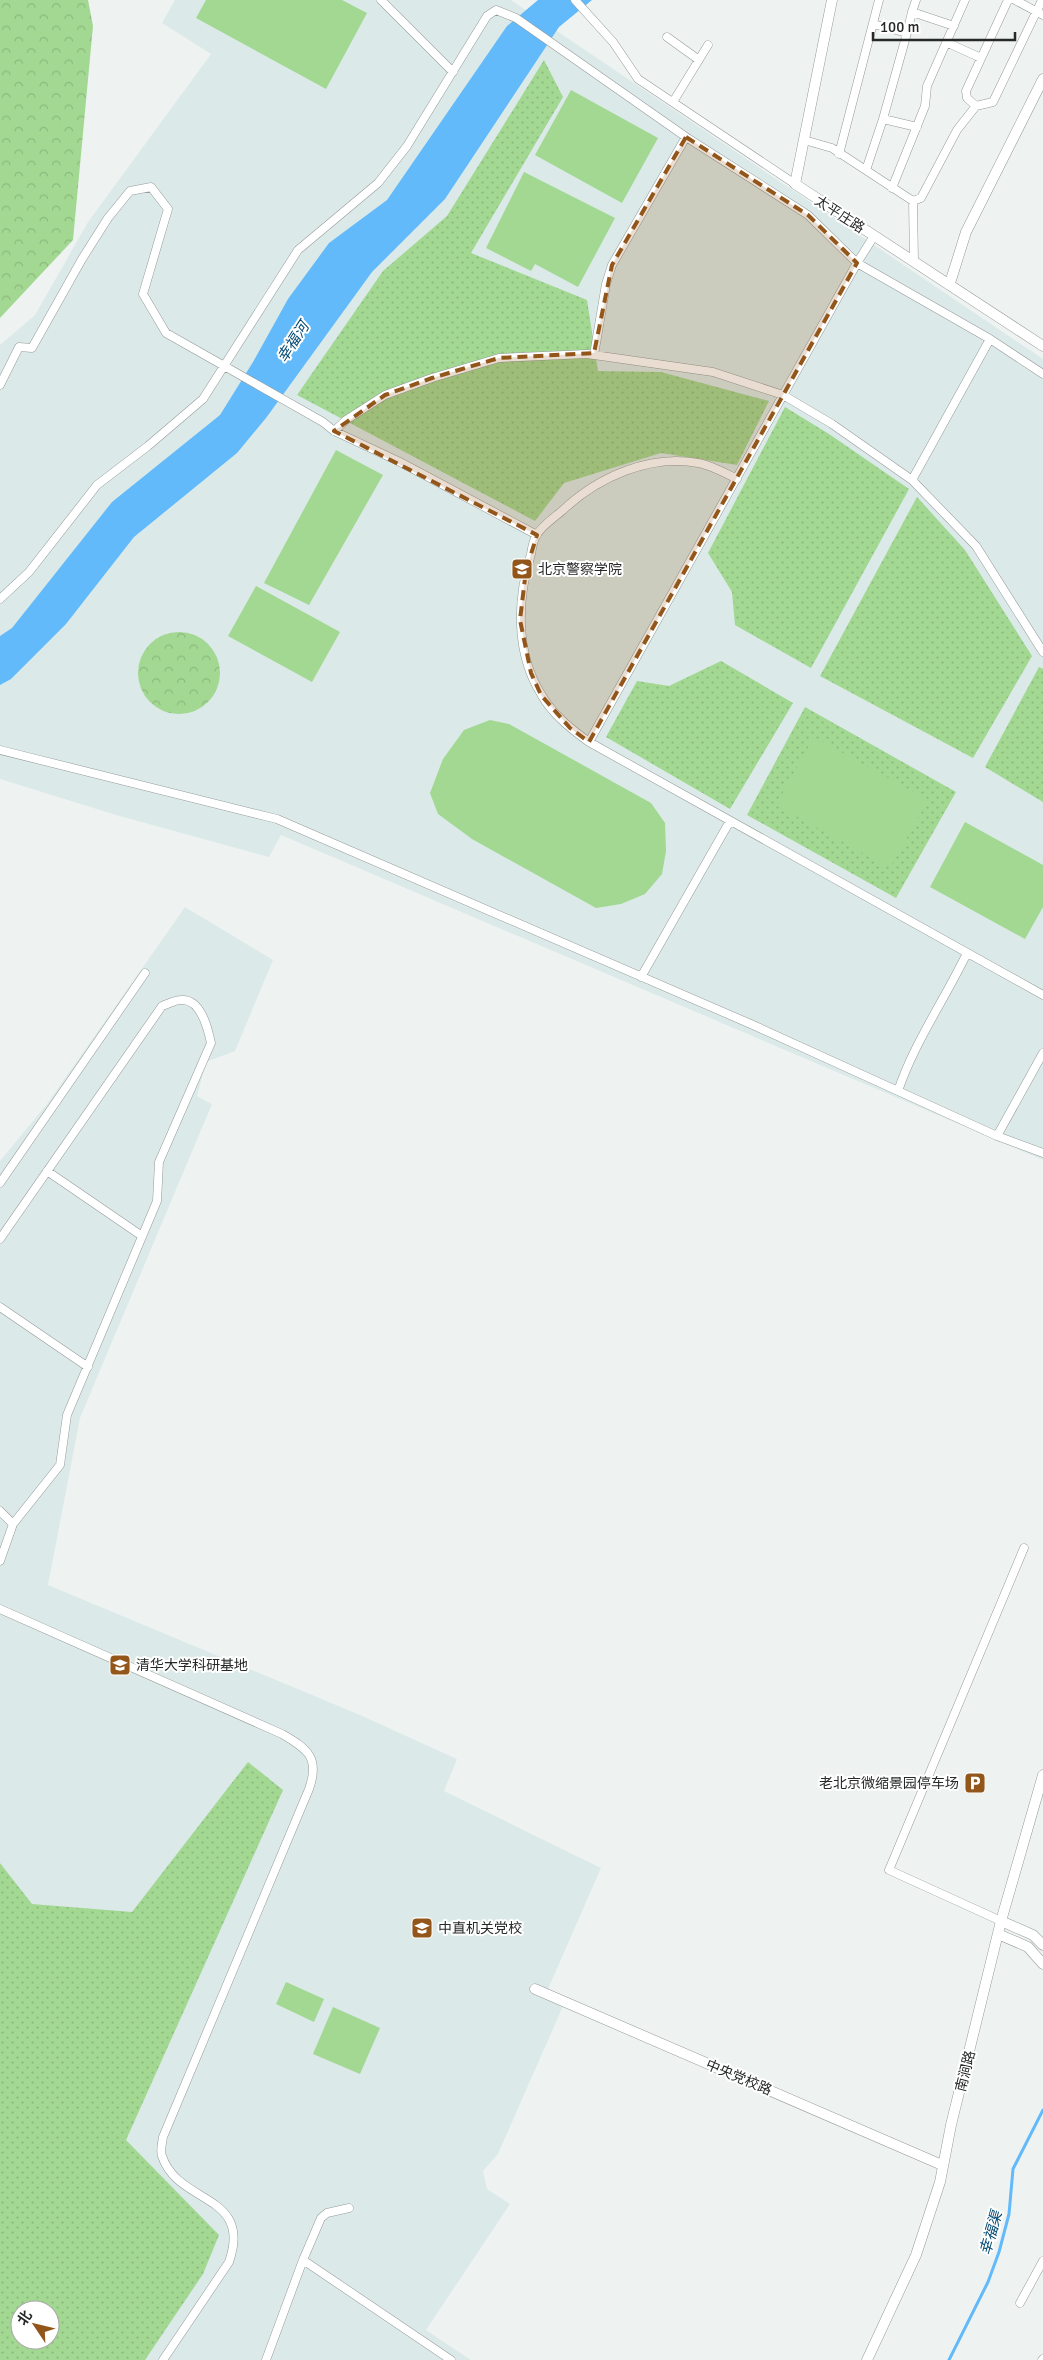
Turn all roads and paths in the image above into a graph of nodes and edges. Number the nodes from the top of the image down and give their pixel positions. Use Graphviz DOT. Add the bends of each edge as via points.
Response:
graph roads {
  1 [pos="381,0"];
  2 [pos="575,0"];
  3 [pos="832,0"];
  4 [pos="879,0"];
  5 [pos="916,0"];
  6 [pos="965,0"];
  7 [pos="1008,0"];
  8 [pos="1015,0"];
  9 [pos="1042,0"];
  10 [pos="912,12"];
  11 [pos="1040,13"];
  12 [pos="873,24"];
  13 [pos="954,26"];
  14 [pos="907,33"];
  15 [pos="666,37"];
  16 [pos="948,43"];
  17 [pos="708,44"];
  18 [pos="981,58"];
  19 [pos="698,60"];
  20 [pos="453,72"];
  21 [pos="1043,79"];
  22 [pos="673,102"];
  23 [pos="976,106"];
  24 [pos="883,119"];
  25 [pos="916,126"];
  26 [pos="686,137"];
  27 [pos="804,140"];
  28 [pos="839,154"];
  29 [pos="866,170"];
  30 [pos="795,184"];
  31 [pos="892,188"];
  32 [pos="913,201"];
  33 [pos="874,236"];
  34 [pos="914,261"];
  35 [pos="857,263"];
  36 [pos="950,284"];
  37 [pos="990,339"];
  38 [pos="1042,344"];
  39 [pos="594,355"];
  40 [pos="224,366"];
  41 [pos="1043,374"];
  42 [pos="0,385"];
  43 [pos="783,395"];
  44 [pos="334,431"];
  45 [pos="737,479"];
  46 [pos="912,480"];
  47 [pos="537,535"];
  48 [pos="0,599"];
  49 [pos="1043,652"];
  50 [pos="589,742"];
  51 [pos="0,750"];
  52 [pos="730,821"];
  53 [pos="967,953"];
  54 [pos="145,973"];
  55 [pos="641,977"];
  56 [pos="1043,995"];
  57 [pos="1043,1053"];
  58 [pos="898,1091"];
  59 [pos="997,1136"];
  60 [pos="1043,1153"];
  61 [pos="47,1171"];
  62 [pos="0,1183"];
  63 [pos="142,1236"];
  64 [pos="0,1239"];
  65 [pos="0,1307"];
  66 [pos="88,1367"];
  67 [pos="0,1511"];
  68 [pos="14,1524"];
  69 [pos="1024,1548"];
  70 [pos="0,1561"];
  71 [pos="0,1609"];
  72 [pos="1043,1775"];
  73 [pos="1002,1921"];
  74 [pos="998,1934"];
  75 [pos="1043,1945"];
  76 [pos="1043,1964"];
  77 [pos="535,1990"];
  78 [pos="942,2165"];
  79 [pos="349,2208"];
  80 [pos="303,2260"];
  81 [pos="1043,2261"];
  82 [pos="1020,2303"];
  83 [pos="163,2360"];
  84 [pos="266,2360"];
  85 [pos="451,2360"];
  86 [pos="868,2360"];
  1 -- 20 [label="street"];
  2 -- 22 [label="street" via="613,42 638,78"];
  3 -- 27 [label="street"];
  4 -- 12 [label="street"];
  5 -- 10 [label="street"];
  6 -- 13 [label="street"];
  7 -- 18 [label="street"];
  8 -- 11 [label="street"];
  9 -- 11 [label="street"];
  10 -- 13 [label="street"];
  10 -- 14 [label="street"];
  11 -- 23 [label="street" via="992,102"];
  12 -- 14 [label="street"];
  12 -- 28 [label="street"];
  13 -- 16 [label="street"];
  14 -- 24 [label="street"];
  15 -- 19 [label="street"];
  16 -- 18 [label="street"];
  16 -- 25 [label="street" via="927,86 925,106"];
  17 -- 19 [label="street"];
  18 -- 23 [label="street" via="966,91 967,98"];
  19 -- 22 [label="street"];
  20 -- 26 [label="street" via="487,16 496,10 516,18 558,46"];
  20 -- 40 [label="street" via="407,146 378,183 298,250"];
  21 -- 36 [label="street" via="966,232"];
  22 -- 30 [label="street"];
  23 -- 32 [label="street" via="957,130 921,198"];
  24 -- 25 [label="street"];
  24 -- 29 [label="street"];
  25 -- 31 [label="street"];
  26 -- 35 [label="street" via="808,214"];
  26 -- 39 [label="street" via="612,266"];
  27 -- 28 [label="street" via="832,148"];
  27 -- 30 [label="street"];
  28 -- 29 [label="street"];
  29 -- 31 [label="street"];
  30 -- 33 [label="street, 太平庄路"];
  31 -- 32 [label="street"];
  32 -- 34 [label="street"];
  33 -- 34 [label="street, 太平庄路"];
  33 -- 35 [label="street"];
  34 -- 36 [label="street, 太平庄路"];
  35 -- 37 [label="street"];
  35 -- 43 [label="street"];
  36 -- 38 [label="street, 太平庄路"];
  37 -- 41 [label="street"];
  37 -- 46 [label="street"];
  39 -- 43 [label="street" via="713,372"];
  39 -- 44 [label="street" via="499,358 385,395"];
  40 -- 42 [label="street" via="166,333 143,294 168,208 151,187 130,191 108,218 32,348 19,348"];
  40 -- 44 [label="street"];
  40 -- 48 [label="street" via="203,399 96,485 29,572"];
  43 -- 45 [label="street"];
  43 -- 46 [label="street" via="832,424"];
  44 -- 47 [label="street" via="400,462"];
  45 -- 47 [label="street" via="700,463 656,462 613,475 581,493"];
  45 -- 50 [label="street"];
  46 -- 49 [label="street" via="976,546"];
  47 -- 50 [label="street" via="522,594 520,620 523,644 541,695 570,728"];
  50 -- 52 [label="street"];
  51 -- 55 [label="street" via="277,819"];
  52 -- 53 [label="street"];
  52 -- 55 [label="street"];
  53 -- 56 [label="street"];
  53 -- 58 [label="street" via="905,1070"];
  54 -- 62 [label="street"];
  55 -- 58 [label="street"];
  57 -- 59 [label="street"];
  58 -- 59 [label="street"];
  59 -- 60 [label="street"];
  61 -- 63 [label="street"];
  61 -- 63 [label="street" via="162,1006 182,1000 192,1003 202,1014 210,1043 159,1162 157,1201"];
  61 -- 64 [label="street"];
  63 -- 66 [label="street"];
  65 -- 66 [label="street"];
  66 -- 68 [label="street" via="68,1415 60,1465"];
  67 -- 68 [label="street"];
  68 -- 70 [label="street"];
  69 -- 73 [label="street" via="888,1870"];
  71 -- 83 [label="street" via="282,1734 302,1746 313,1766 308,1789 163,2137 161,2155 170,2171 225,2213 234,2226 235,2245 229,2262"];
  72 -- 73 [label="street, 南涧路"];
  73 -- 74 [label="street, 南涧路"];
  73 -- 75 [label="street" via="1033,1935"];
  74 -- 76 [label="street" via="1028,1947"];
  74 -- 78 [label="street, 南涧路"];
  77 -- 78 [label="street, 中央党校路"];
  78 -- 86 [label="street, 南涧路" via="940,2182 916,2255"];
  79 -- 80 [label="street" via="327,2213 321,2218"];
  80 -- 84 [label="street"];
  80 -- 85 [label="street"];
  81 -- 82 [label="street"];
}
